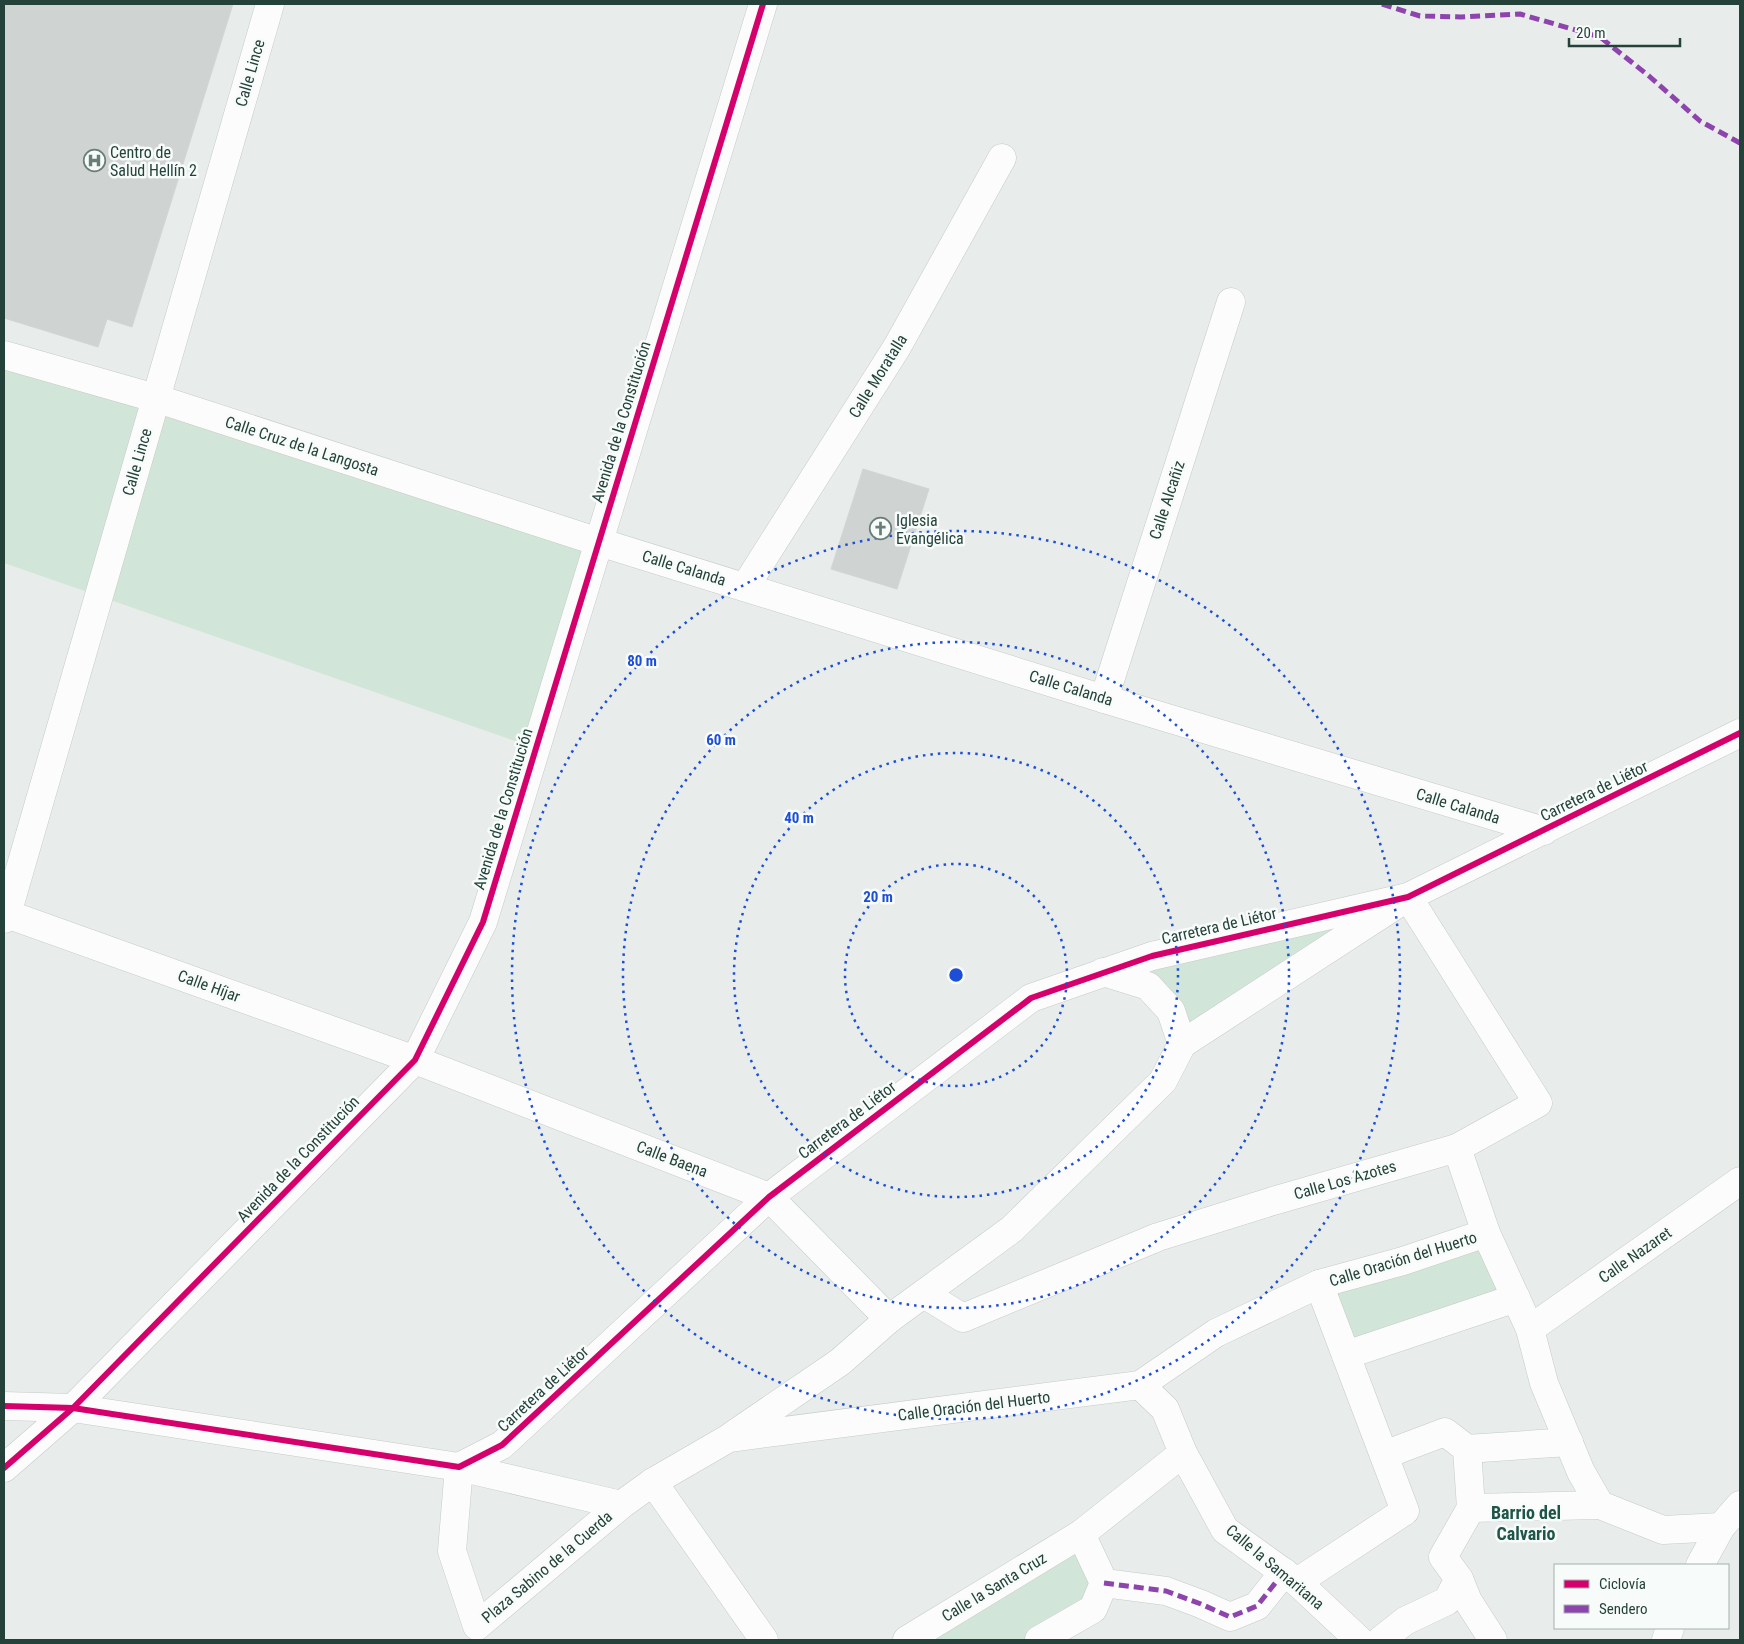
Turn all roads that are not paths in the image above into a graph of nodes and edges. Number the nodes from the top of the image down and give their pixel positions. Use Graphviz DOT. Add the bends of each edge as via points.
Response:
graph roads {
  1 [pos="270,4"];
  2 [pos="763,4"];
  3 [pos="1002,158"];
  4 [pos="1231,302"];
  5 [pos="4,354"];
  6 [pos="155,398"];
  7 [pos="599,542"];
  8 [pos="745,587"];
  9 [pos="1104,698"];
  10 [pos="1740,733"];
  11 [pos="1544,831"];
  12 [pos="1408,898"];
  13 [pos="5,916"];
  14 [pos="1103,972"];
  15 [pos="1182,1044"];
  16 [pos="415,1060"];
  17 [pos="1457,1148"];
  18 [pos="1740,1181"];
  19 [pos="769,1197"];
  20 [pos="1486,1233"];
  21 [pos="1319,1284"];
  22 [pos="924,1294"];
  23 [pos="1516,1298"];
  24 [pos="889,1320"];
  25 [pos="1530,1330"];
  26 [pos="1346,1355"];
  27 [pos="1140,1385"];
  28 [pos="4,1406"];
  29 [pos="73,1408"];
  30 [pos="729,1438"];
  31 [pos="1569,1442"];
  32 [pos="1467,1449"];
  33 [pos="1183,1453"];
  34 [pos="1384,1454"];
  35 [pos="460,1467"];
  36 [pos="4,1468"];
  37 [pos="653,1482"];
  38 [pos="1600,1504"];
  39 [pos="621,1505"];
  40 [pos="1740,1505"];
  41 [pos="1471,1508"];
  42 [pos="1720,1527"];
  43 [pos="1081,1534"];
  44 [pos="1701,1564"];
  45 [pos="1290,1577"];
  46 [pos="1460,1579"];
  47 [pos="1104,1583"];
  48 [pos="478,1635"];
  49 [pos="764,1640"];
  50 [pos="907,1640"];
  51 [pos="1040,1640"];
  52 [pos="1358,1640"];
  53 [pos="1381,1640"];
  54 [pos="1493,1640"];
  1 -- 6 [label="street, Calle Lince"];
  2 -- 7 [label="street, Avenida de la Constitución"];
  3 -- 8 [label="street, Calle Moratalla" via="897,347"];
  4 -- 9 [label="street, Calle Alcañiz"];
  5 -- 6 [label="street, Calle Cruz de la Langosta"];
  6 -- 7 [label="street, Calle Cruz de la Langosta"];
  6 -- 13 [label="street, Calle Lince"];
  7 -- 8 [label="street, Calle Calanda"];
  7 -- 16 [label="street, Avenida de la Constitución" via="482,922"];
  8 -- 9 [label="street, Calle Calanda"];
  9 -- 11 [label="street, Calle Calanda"];
  10 -- 11 [label="street, Carretera de Liétor"];
  11 -- 12 [label="street, Carretera de Liétor"];
  12 -- 14 [label="street, Carretera de Liétor" via="1152,956"];
  12 -- 15 [label="street, Carretera de Liétor"];
  12 -- 17 [label="street, Calle Los Azotes" via="1538,1103"];
  13 -- 16 [label="street, Calle Híjar"];
  14 -- 15 [label="street" via="1148,986 1171,1010"];
  14 -- 19 [label="street, Carretera de Liétor" via="1031,998"];
  15 -- 22 [label="street, Carretera de Liétor" via="1163,1081 1012,1229"];
  16 -- 19 [label="street, Calle Baena"];
  16 -- 29 [label="street, Avenida de la Constitución"];
  17 -- 20 [label="street"];
  17 -- 22 [label="street, Calle Los Azotes" via="1158,1237 962,1318"];
  18 -- 25 [label="street, Calle Nazaret"];
  19 -- 24 [label="street, Calle Baena"];
  19 -- 35 [label="street, Carretera de Liétor" via="502,1445"];
  20 -- 21 [label="street, Calle Oración del Huerto" via="1403,1261"];
  20 -- 23 [label="street"];
  21 -- 26 [label="street, Calle Oración del Huerto"];
  21 -- 27 [label="street, Calle Oración del Huerto" via="1216,1333"];
  22 -- 24 [label="street, Carretera de Liétor"];
  23 -- 25 [label="street"];
  23 -- 26 [label="street"];
  24 -- 30 [label="street, Carretera de Liétor" via="840,1362"];
  25 -- 31 [label="street" via="1544,1383"];
  26 -- 34 [label="street, Calle Oración del Huerto"];
  27 -- 30 [label="street, Calle Oración del Huerto"];
  27 -- 33 [label="street, Calle la Samaritana" via="1165,1409"];
  28 -- 29 [label="street"];
  29 -- 35 [label="street"];
  29 -- 36 [label="street, Avenida de la Constitución"];
  30 -- 37 [label="street, Calle Oración del Huerto"];
  31 -- 32 [label="street"];
  31 -- 38 [label="street" via="1581,1472"];
  32 -- 34 [label="street" via="1445,1432"];
  32 -- 41 [label="street"];
  33 -- 43 [label="street, Calle la Santa Cruz"];
  33 -- 45 [label="street, Calle la Samaritana" via="1225,1530"];
  34 -- 45 [label="street, Calle Oración del Huerto" via="1405,1511"];
  35 -- 39 [label="street, Plaza Sabino de la Cuerda"];
  35 -- 48 [label="street, Plaza Sabino de la Cuerda" via="452,1550"];
  37 -- 39 [label="street, Calle Oración del Huerto"];
  37 -- 49 [label="street"];
  38 -- 41 [label="street"];
  38 -- 42 [label="street" via="1663,1530"];
  39 -- 48 [label="street, Plaza Sabino de la Cuerda"];
  40 -- 42 [label="street"];
  41 -- 46 [label="street" via="1443,1557"];
  42 -- 44 [label="street"];
  43 -- 47 [label="street"];
  43 -- 50 [label="street, Calle la Santa Cruz"];
  45 -- 47 [label="street" via="1257,1606 1230,1617 1166,1591"];
  45 -- 52 [label="street, Calle la Samaritana"];
  46 -- 53 [label="street" via="1447,1601 1405,1621"];
  46 -- 54 [label="street" via="1468,1601"];
  47 -- 51 [label="street" via="1093,1609"];
}
